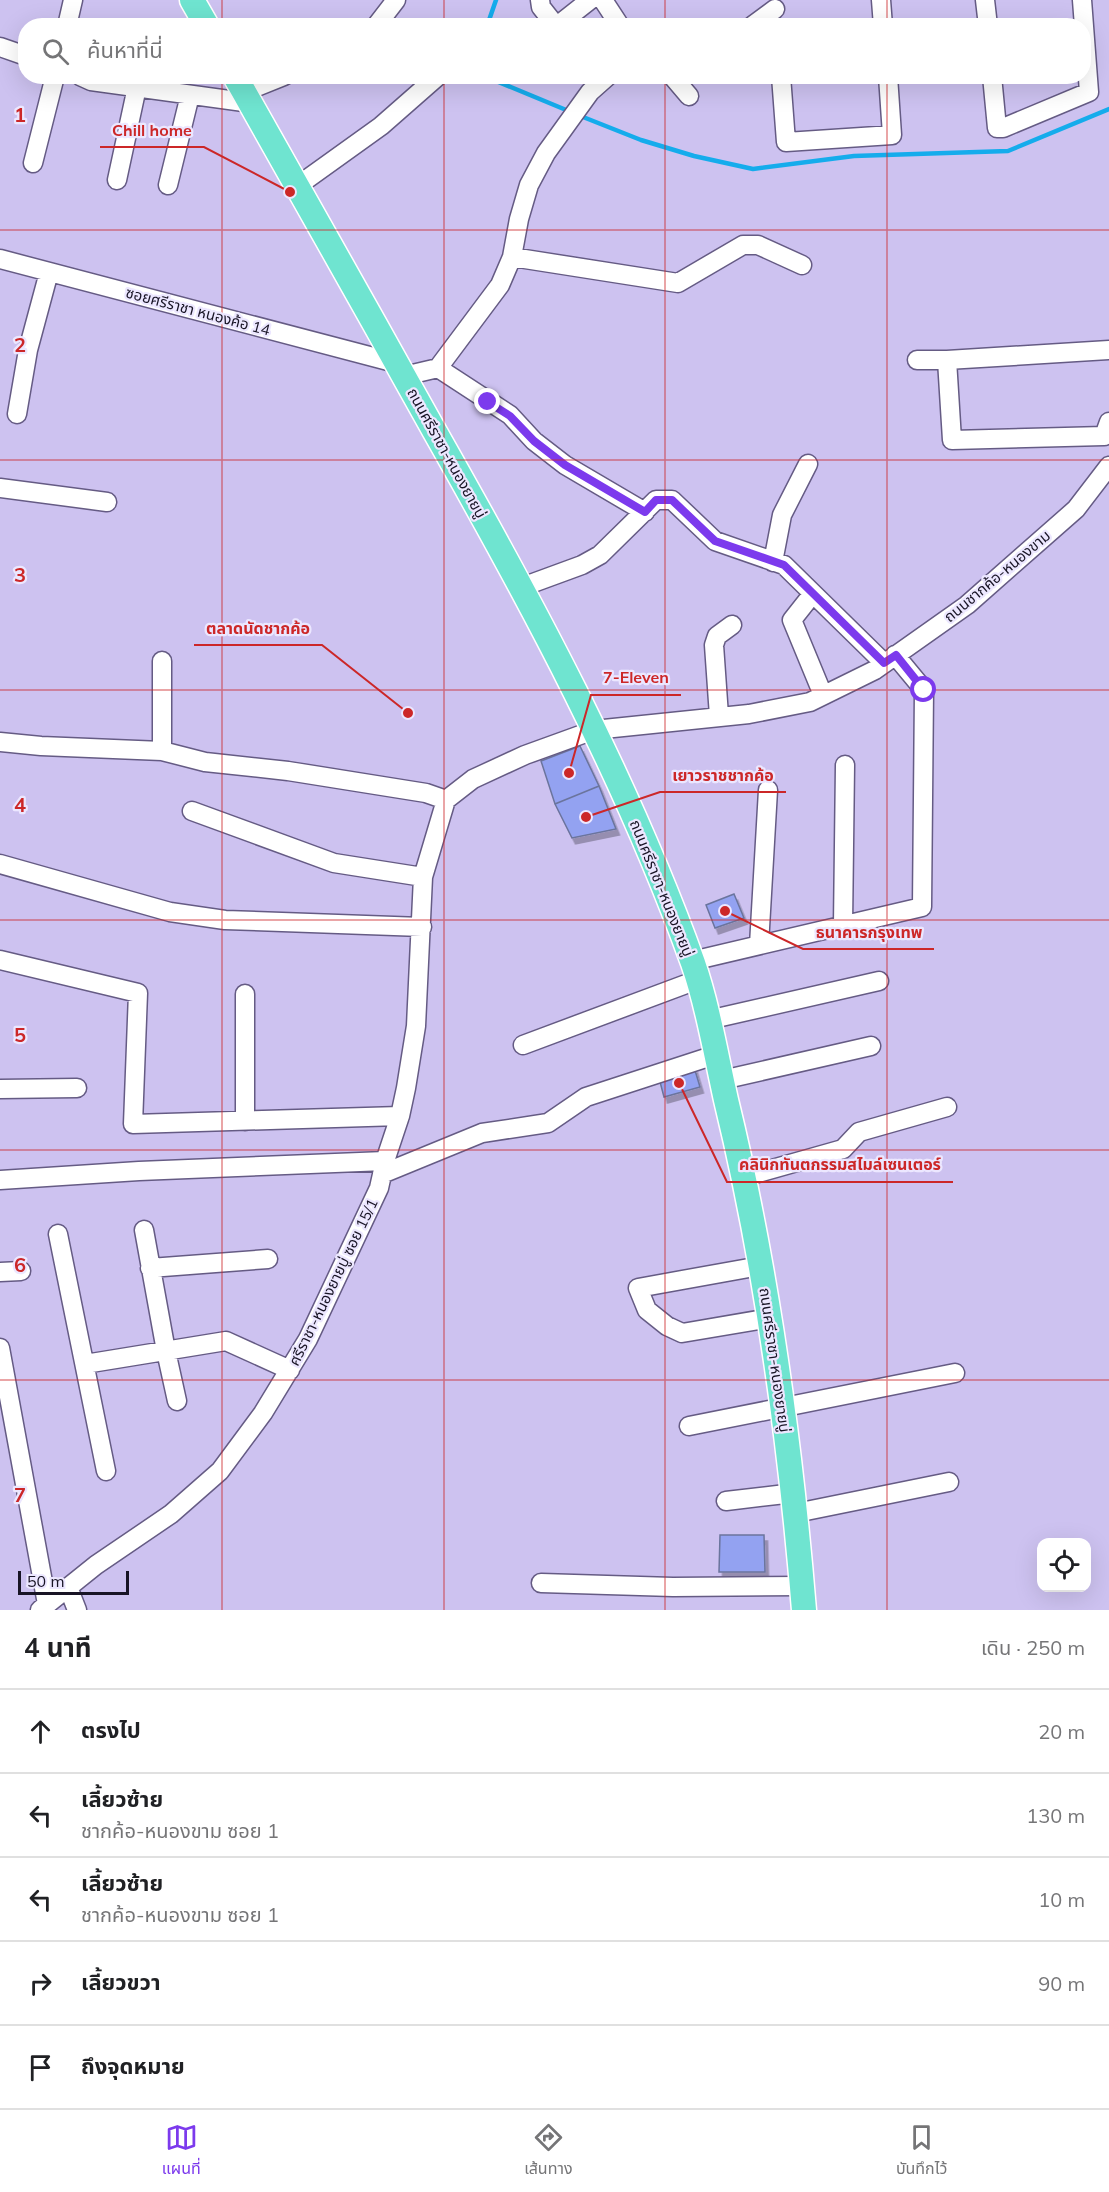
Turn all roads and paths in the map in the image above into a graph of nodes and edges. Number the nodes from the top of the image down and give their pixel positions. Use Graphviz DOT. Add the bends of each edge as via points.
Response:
graph roads {
  1 [pos="73,0"];
  2 [pos="192,0"];
  3 [pos="396,0"];
  4 [pos="540,0"];
  5 [pos="590,0"];
  6 [pos="603,0"];
  7 [pos="881,0"];
  8 [pos="985,0"];
  9 [pos="1082,0"];
  10 [pos="69,18"];
  11 [pos="202,18"];
  12 [pos="382,18"];
  13 [pos="550,18"];
  14 [pos="567,18"];
  15 [pos="615,18"];
  16 [pos="882,18"];
  17 [pos="986,18"];
  18 [pos="1083,18"];
  19 [pos="0,47"];
  20 [pos="18,53"];
  21 [pos="52,84"];
  22 [pos="114,84"];
  23 [pos="262,84"];
  24 [pos="429,84"];
  25 [pos="599,84"];
  26 [pos="679,84"];
  27 [pos="782,84"];
  28 [pos="889,84"];
  29 [pos="993,84"];
  30 [pos="1088,84"];
  31 [pos="137,87"];
  32 [pos="243,91"];
  33 [pos="190,95"];
  34 [pos="689,96"];
  35 [pos="33,163"];
  36 [pos="117,180"];
  37 [pos="168,186"];
  38 [pos="296,187"];
  39 [pos="512,257"];
  40 [pos="0,259"];
  41 [pos="802,265"];
  42 [pos="49,272"];
  43 [pos="1109,350"];
  44 [pos="916,360"];
  45 [pos="947,360"];
  46 [pos="438,368"];
  47 [pos="400,370"];
  48 [pos="17,414"];
  49 [pos="1109,422"];
  50 [pos="808,464"];
  51 [pos="1106,479"];
  52 [pos="0,488"];
  53 [pos="107,502"];
  54 [pos="645,512"];
  55 [pos="773,562"];
  56 [pos="522,586"];
  57 [pos="807,601"];
  58 [pos="732,625"];
  59 [pos="890,659"];
  60 [pos="162,661"];
  61 [pos="823,695"];
  62 [pos="719,716"];
  63 [pos="594,730"];
  64 [pos="0,742"];
  65 [pos="162,751"];
  66 [pos="845,765"];
  67 [pos="768,790"];
  68 [pos="446,800"];
  69 [pos="192,811"];
  70 [pos="0,864"];
  71 [pos="423,877"];
  72 [pos="843,925"];
  73 [pos="422,927"];
  74 [pos="759,945"];
  75 [pos="0,960"];
  76 [pos="695,970"];
  77 [pos="879,981"];
  78 [pos="245,994"];
  79 [pos="708,1020"];
  80 [pos="522,1046"];
  81 [pos="871,1046"];
  82 [pos="715,1055"];
  83 [pos="722,1080"];
  84 [pos="77,1088"];
  85 [pos="0,1089"];
  86 [pos="947,1107"];
  87 [pos="400,1116"];
  88 [pos="246,1121"];
  89 [pos="383,1167"];
  90 [pos="744,1177"];
  91 [pos="0,1180"];
  92 [pos="144,1230"];
  93 [pos="58,1234"];
  94 [pos="268,1259"];
  95 [pos="760,1266"];
  96 [pos="150,1268"];
  97 [pos="21,1270"];
  98 [pos="0,1272"];
  99 [pos="770,1318"];
  100 [pos="0,1348"];
  101 [pos="166,1351"];
  102 [pos="85,1364"];
  103 [pos="290,1370"];
  104 [pos="955,1373"];
  105 [pos="177,1401"];
  106 [pos="782,1406"];
  107 [pos="689,1426"];
  108 [pos="106,1471"];
  109 [pos="949,1482"];
  110 [pos="726,1501"];
  111 [pos="795,1503"];
  112 [pos="541,1583"];
  113 [pos="802,1586"];
  114 [pos="68,1587"];
  115 [pos="44,1607"];
  116 [pos="77,1610"];
  117 [pos="804,1610"];
  1 -- 10 [label="street"];
  2 -- 11 [label="main road"];
  3 -- 12 [label="street"];
  4 -- 13 [label="street"];
  5 -- 14 [label="street"];
  6 -- 15 [label="street"];
  7 -- 16 [label="street"];
  8 -- 17 [label="street"];
  9 -- 18 [label="street"];
  19 -- 20 [label="street"];
  21 -- 35 [label="street"];
  22 -- 31 [label="street"];
  23 -- 32 [label="street"];
  24 -- 38 [label="street" via="381,126"];
  25 -- 39 [label="street" via="564,126 529,184"];
  26 -- 34 [label="street"];
  27 -- 28 [label="street" via="786,142 892,135"];
  29 -- 30 [label="street" via="997,128 1003,128 1089,92"];
  31 -- 33 [label="street"];
  31 -- 36 [label="street"];
  32 -- 33 [label="street"];
  32 -- 38 [label="main road, ถนนศรีราชา-หนองยายบู่"];
  33 -- 37 [label="street"];
  38 -- 47 [label="main road, ถนนศรีราชา-หนองยายบู่"];
  39 -- 41 [label="street" via="678,283 743,245 758,245"];
  39 -- 46 [label="street" via="500,285"];
  40 -- 42 [label="street, ซอยศรีราชา หนองค้อ 14"];
  42 -- 47 [label="street, ซอยศรีราชา หนองค้อ 14"];
  42 -- 48 [label="street" via="28,350"];
  43 -- 45 [label="street"];
  44 -- 45 [label="street"];
  45 -- 49 [label="street" via="952,440 1104,436"];
  46 -- 47 [label="street"];
  46 -- 54 [label="street" via="510,416 565,465"];
  47 -- 56 [label="main road, ถนนศรีราชา-หนองยายบู่"];
  50 -- 55 [label="street" via="782,515"];
  51 -- 59 [label="street, ถนนชากค้อ-หนองขาม" via="967,605"];
  52 -- 53 [label="street"];
  54 -- 55 [label="street" via="656,500 672,500 715,541"];
  54 -- 56 [label="street" via="600,555"];
  55 -- 59 [label="street" via="784,565"];
  56 -- 63 [label="main road, ถนนศรีราชา-หนองยายบู่"];
  57 -- 61 [label="street" via="792,620"];
  58 -- 62 [label="street" via="717,636 714,645"];
  59 -- 61 [label="street, ถนนชากค้อ-หนองขาม"];
  59 -- 72 [label="street" via="924,690 922,907"];
  60 -- 65 [label="street"];
  61 -- 62 [label="street, ถนนชากค้อ-หนองขาม" via="810,702"];
  62 -- 63 [label="street, ถนนชากค้อ-หนองขาม"];
  63 -- 68 [label="street" via="473,779"];
  63 -- 76 [label="main road, ถนนศรีราชา-หนองยายบู่" via="648,849"];
  64 -- 65 [label="street"];
  65 -- 68 [label="street" via="205,762 288,771 426,793"];
  66 -- 72 [label="street"];
  67 -- 74 [label="street"];
  68 -- 71 [label="street, ศรีราชา-หนองยายบู่ ซอย 15/1"];
  69 -- 71 [label="street" via="334,863"];
  70 -- 73 [label="street" via="170,912 203,917"];
  71 -- 73 [label="street, ศรีราชา-หนองยายบู่ ซอย 15/1"];
  72 -- 74 [label="street"];
  73 -- 87 [label="street, ศรีราชา-หนองยายบู่ ซอย 15/1" via="416,1026"];
  74 -- 76 [label="street"];
  75 -- 88 [label="street" via="138,993 134,1124"];
  76 -- 79 [label="main road, ถนนศรีราชา-หนองยายบู่"];
  76 -- 80 [label="street"];
  77 -- 79 [label="street"];
  78 -- 88 [label="street"];
  79 -- 82 [label="main road, ถนนศรีราชา-หนองยายบู่"];
  81 -- 83 [label="street"];
  82 -- 83 [label="main road, ถนนศรีราชา-หนองยายบู่"];
  82 -- 89 [label="street" via="586,1097 548,1123 482,1133"];
  83 -- 90 [label="main road, ถนนศรีราชา-หนองยายบู่"];
  84 -- 85 [label="street"];
  86 -- 90 [label="street" via="859,1132 843,1149"];
  87 -- 88 [label="street"];
  87 -- 89 [label="street, ศรีราชา-หนองยายบู่ ซอย 15/1"];
  89 -- 91 [label="street" via="139,1171"];
  89 -- 103 [label="street, ศรีราชา-หนองยายบู่ ซอย 15/1" via="379,1188 349,1256"];
  90 -- 95 [label="main road, ถนนศรีราชา-หนองยายบู่"];
  92 -- 96 [label="street"];
  93 -- 102 [label="street"];
  94 -- 96 [label="street"];
  95 -- 99 [label="main road, ถนนศรีราชา-หนองยายบู่"];
  95 -- 99 [label="street" via="638,1288 647,1310 682,1333"];
  96 -- 101 [label="street"];
  97 -- 98 [label="street"];
  99 -- 106 [label="main road, ถนนศรีราชา-หนองยายบู่"];
  100 -- 115 [label="street"];
  101 -- 102 [label="street"];
  101 -- 103 [label="street" via="226,1341"];
  101 -- 105 [label="street"];
  102 -- 108 [label="street"];
  103 -- 114 [label="street, ศรีราชา-หนองยายบู่ ซอย 15/1" via="264,1413 220,1471 171,1514"];
  104 -- 106 [label="street"];
  106 -- 107 [label="street"];
  106 -- 111 [label="main road, ถนนศรีราชา-หนองยายบู่"];
  109 -- 111 [label="street"];
  110 -- 111 [label="street"];
  111 -- 113 [label="main road, ถนนศรีราชา-หนองยายบู่"];
  112 -- 113 [label="street"];
  113 -- 117 [label="main road, ถนนศรีราชา-หนองยายบู่"];
  114 -- 115 [label="street, ศรีราชา-หนองยายบู่ ซอย 15/1"];
  114 -- 116 [label="street"];
}
